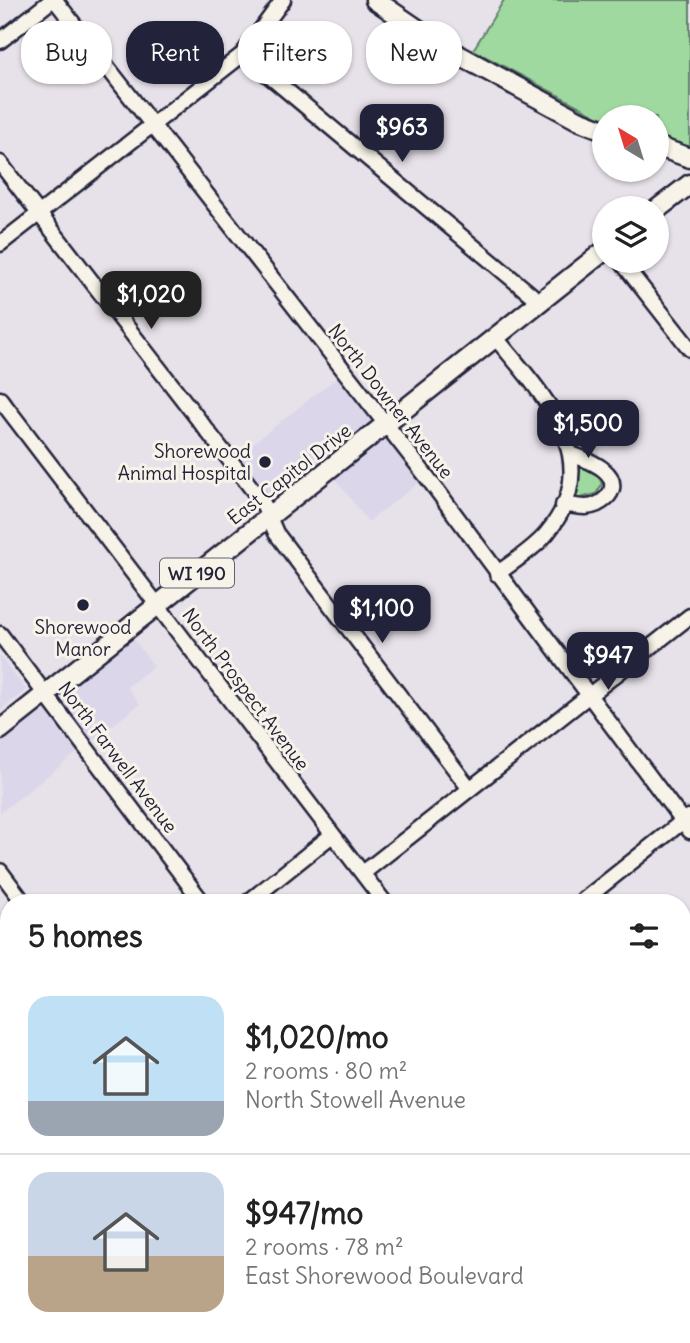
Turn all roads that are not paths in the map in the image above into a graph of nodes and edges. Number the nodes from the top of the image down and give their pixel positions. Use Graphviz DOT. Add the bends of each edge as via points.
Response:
graph roads {
  1 [pos="54,0"];
  2 [pos="283,0"];
  3 [pos="375,0"];
  4 [pos="267,21"];
  5 [pos="0,41"];
  6 [pos="238,58"];
  7 [pos="279,84"];
  8 [pos="152,125"];
  9 [pos="592,125"];
  10 [pos="669,151"];
  11 [pos="690,158"];
  12 [pos="0,163"];
  13 [pos="690,184"];
  14 [pos="669,200"];
  15 [pos="39,214"];
  16 [pos="0,244"];
  17 [pos="592,261"];
  18 [pos="630,273"];
  19 [pos="540,302"];
  20 [pos="495,337"];
  21 [pos="690,349"];
  22 [pos="0,399"];
  23 [pos="386,424"];
  24 [pos="571,454"];
  25 [pos="563,505"];
  26 [pos="268,517"];
  27 [pos="498,574"];
  28 [pos="158,604"];
  29 [pos="690,616"];
  30 [pos="0,634"];
  31 [pos="46,693"];
  32 [pos="589,696"];
  33 [pos="0,730"];
  34 [pos="470,789"];
  35 [pos="688,823"];
  36 [pos="332,835"];
  37 [pos="0,871"];
  38 [pos="362,873"];
  39 [pos="17,894"];
  40 [pos="197,894"];
  41 [pos="258,894"];
  42 [pos="378,894"];
  43 [pos="592,894"];
  1 -- 5 [label="street"];
  1 -- 8 [label="street, North Downer Avenue"];
  2 -- 4 [label="street"];
  3 -- 9 [label="main road" via="444,47"];
  6 -- 8 [label="street"];
  7 -- 19 [label="street"];
  8 -- 15 [label="street"];
  8 -- 23 [label="street, North Downer Avenue"];
  10 -- 11 [label="main road"];
  12 -- 15 [label="street"];
  13 -- 14 [label="main road"];
  15 -- 16 [label="street"];
  15 -- 26 [label="street" via="263,503"];
  17 -- 19 [label="main road, East Capitol Drive / WI 190"];
  18 -- 21 [label="street"];
  19 -- 20 [label="main road, East Capitol Drive / WI 190"];
  20 -- 23 [label="main road, East Capitol Drive / WI 190"];
  20 -- 24 [label="street" via="549,406"];
  22 -- 28 [label="street, North Prospect Avenue"];
  23 -- 26 [label="main road, East Capitol Drive / WI 190"];
  23 -- 27 [label="street, North Downer Avenue"];
  24 -- 25 [label="street"];
  24 -- 25 [label="street" via="607,474 611,491 604,501 592,506"];
  25 -- 27 [label="street" via="548,533"];
  26 -- 28 [label="main road, East Capitol Drive / WI 190"];
  26 -- 34 [label="street"];
  27 -- 32 [label="street, North Downer Avenue"];
  28 -- 31 [label="main road, East Capitol Drive / WI 190"];
  28 -- 36 [label="street, North Prospect Avenue"];
  29 -- 32 [label="street"];
  30 -- 31 [label="street, North Farwell Avenue"];
  31 -- 33 [label="main road, East Capitol Drive / WI 190"];
  31 -- 40 [label="street, North Farwell Avenue"];
  32 -- 34 [label="street"];
  32 -- 35 [label="street, North Downer Avenue"];
  34 -- 38 [label="street"];
  35 -- 43 [label="street"];
  36 -- 38 [label="street, North Prospect Avenue"];
  36 -- 41 [label="street"];
  37 -- 39 [label="street"];
  38 -- 42 [label="street, North Prospect Avenue"];
}
